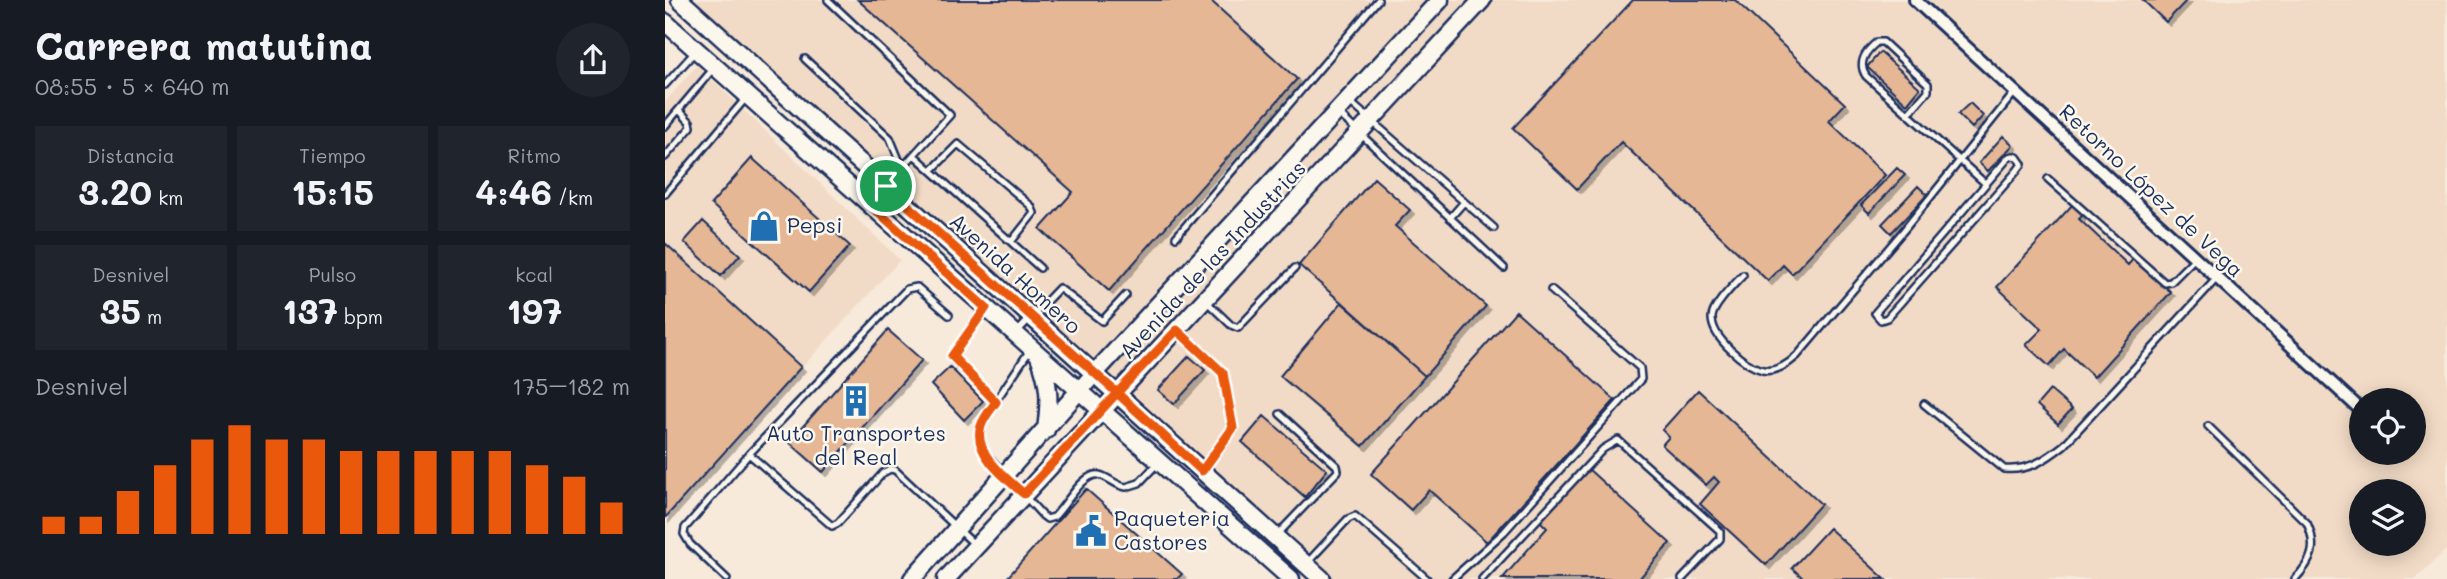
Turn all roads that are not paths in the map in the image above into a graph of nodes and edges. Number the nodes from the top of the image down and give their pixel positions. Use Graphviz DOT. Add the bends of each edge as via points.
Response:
graph roads {
  1 [pos="680,0"];
  2 [pos="828,0"];
  3 [pos="1378,0"];
  4 [pos="1440,0"];
  5 [pos="1482,0"];
  6 [pos="1915,0"];
  7 [pos="665,22"];
  8 [pos="696,50"];
  9 [pos="805,59"];
  10 [pos="715,66"];
  11 [pos="666,84"];
  12 [pos="2015,92"];
  13 [pos="748,96"];
  14 [pos="1342,106"];
  15 [pos="680,110"];
  16 [pos="1908,114"];
  17 [pos="665,126"];
  18 [pos="1365,127"];
  19 [pos="1400,147"];
  20 [pos="914,155"];
  21 [pos="665,157"];
  22 [pos="1388,159"];
  23 [pos="1959,162"];
  24 [pos="902,167"];
  25 [pos="932,170"];
  26 [pos="2048,180"];
  27 [pos="1986,184"];
  28 [pos="886,186"];
  29 [pos="665,194"];
  30 [pos="1464,202"];
  31 [pos="869,204"];
  32 [pos="1450,218"];
  33 [pos="1494,228"];
  34 [pos="1176,237"];
  35 [pos="1011,242"];
  36 [pos="2195,258"];
  37 [pos="1040,268"];
  38 [pos="1295,268"];
  39 [pos="1504,268"];
  40 [pos="1744,275"];
  41 [pos="2217,278"];
  42 [pos="1551,290"];
  43 [pos="1126,295"];
  44 [pos="1204,300"];
  45 [pos="986,308"];
  46 [pos="949,315"];
  47 [pos="1030,317"];
  48 [pos="1177,330"];
  49 [pos="1015,334"];
  50 [pos="1035,351"];
  51 [pos="1094,374"];
  52 [pos="1080,390"];
  53 [pos="1117,393"];
  54 [pos="2349,399"];
  55 [pos="996,402"];
  56 [pos="1924,404"];
  57 [pos="1102,410"];
  58 [pos="1280,414"];
  59 [pos="2208,426"];
  60 [pos="1046,430"];
  61 [pos="749,454"];
  62 [pos="1160,461"];
  63 [pos="1202,471"];
  64 [pos="1004,476"];
  65 [pos="1024,494"];
  66 [pos="958,528"];
  67 [pos="1275,537"];
  68 [pos="976,546"];
  69 [pos="1306,564"];
  70 [pos="1281,576"];
  71 [pos="727,579"];
  72 [pos="912,579"];
  73 [pos="946,579"];
  74 [pos="1322,579"];
  75 [pos="1427,579"];
  76 [pos="1452,579"];
  77 [pos="1482,579"];
  78 [pos="1682,579"];
  79 [pos="2295,579"];
  1 -- 28 [label="main road, Avenida Homero"];
  2 -- 20 [label="lane" via="949,112 950,117"];
  3 -- 34 [label="lane"];
  4 -- 14 [label="main road, Avenida de las Industrias"];
  5 -- 18 [label="main road, Avenida de las Industrias"];
  6 -- 12 [label="street, Retorno López de Vega"];
  7 -- 8 [label="main road, Avenida Homero"];
  8 -- 10 [label="main road, Avenida Homero"];
  8 -- 11 [label="lane"];
  9 -- 24 [label="lane" via="890,138"];
  10 -- 13 [label="main road, Avenida Homero"];
  10 -- 15 [label="lane"];
  12 -- 23 [label="lane"];
  12 -- 36 [label="street, Retorno López de Vega"];
  13 -- 29 [label="lane"];
  13 -- 31 [label="main road, Avenida Homero"];
  14 -- 18 [label="lane"];
  14 -- 18 [label="lane"];
  14 -- 51 [label="main road, Avenida de las Industrias"];
  15 -- 17 [label="lane"];
  15 -- 21 [label="lane" via="691,127"];
  16 -- 16 [label="lane" via="1928,85 1877,42 1864,57 1864,73"];
  16 -- 23 [label="lane"];
  18 -- 19 [label="lane"];
  18 -- 22 [label="lane"];
  18 -- 44 [label="main road, Avenida de las Industrias"];
  19 -- 22 [label="lane"];
  19 -- 30 [label="lane"];
  20 -- 24 [label="lane"];
  20 -- 25 [label="lane"];
  22 -- 32 [label="lane"];
  23 -- 27 [label="lane"];
  23 -- 40 [label="lane" via="1784,366 1763,370 1742,360 1716,331 1715,308"];
  24 -- 28 [label="lane"];
  25 -- 35 [label="lane"];
  25 -- 35 [label="lane" via="958,144 1031,206 1034,214"];
  26 -- 36 [label="lane" via="2165,283"];
  27 -- 27 [label="lane" via="1875,313 1877,318 1887,318 2022,164 2009,157"];
  28 -- 31 [label="lane"];
  28 -- 47 [label="main road, Avenida Homero"];
  30 -- 32 [label="lane"];
  30 -- 33 [label="lane"];
  31 -- 45 [label="main road, Avenida Homero"];
  32 -- 39 [label="lane"];
  35 -- 37 [label="lane"];
  36 -- 41 [label="street, Retorno López de Vega"];
  38 -- 44 [label="lane" via="1238,328"];
  41 -- 54 [label="street, Retorno López de Vega"];
  41 -- 56 [label="lane" via="2064,445 2031,467 2004,469"];
  42 -- 76 [label="lane" via="1640,368 1641,379 1504,532"];
  43 -- 47 [label="lane" via="1102,321 1059,288"];
  44 -- 48 [label="main road, Avenida de las Industrias"];
  45 -- 49 [label="main road, Avenida Homero"];
  45 -- 55 [label="lane" via="952,356"];
  46 -- 61 [label="lane" via="917,287 907,289"];
  47 -- 49 [label="lane"];
  47 -- 51 [label="main road, Avenida Homero"];
  48 -- 53 [label="main road, Avenida de las Industrias"];
  48 -- 63 [label="lane" via="1223,373 1233,422 1231,433"];
  49 -- 50 [label="main road, Avenida Homero"];
  50 -- 52 [label="main road, Avenida Homero"];
  50 -- 55 [label="lane"];
  50 -- 60 [label="main road" via="1050,398"];
  51 -- 52 [label="main road, Avenida de las Industrias"];
  51 -- 53 [label="main road, Avenida Homero"];
  52 -- 57 [label="main road, Avenida Homero"];
  52 -- 60 [label="main road, Avenida de las Industrias"];
  53 -- 57 [label="main road, Avenida de las Industrias"];
  53 -- 63 [label="main road, Avenida Homero"];
  55 -- 64 [label="lane" via="979,435 984,452"];
  57 -- 62 [label="main road, Avenida Homero"];
  57 -- 65 [label="main road, Avenida de las Industrias"];
  58 -- 67 [label="lane" via="1338,471"];
  59 -- 79 [label="lane" via="2307,523 2313,536 2312,551 2308,566"];
  60 -- 64 [label="main road, Avenida de las Industrias"];
  61 -- 66 [label="lane" via="829,525 838,523 890,469"];
  61 -- 71 [label="lane" via="685,527 690,544"];
  62 -- 65 [label="lane" via="1139,483 1126,487 1092,476 1051,519"];
  62 -- 70 [label="main road, Avenida Homero"];
  63 -- 67 [label="main road, Avenida Homero"];
  64 -- 65 [label="lane"];
  64 -- 66 [label="main road, Avenida de las Industrias"];
  65 -- 68 [label="main road, Avenida de las Industrias"];
  66 -- 68 [label="lane"];
  66 -- 72 [label="main road, Avenida de las Industrias"];
  67 -- 69 [label="main road, Avenida Homero"];
  68 -- 73 [label="main road, Avenida de las Industrias"];
  69 -- 74 [label="main road, Avenida Homero"];
  69 -- 75 [label="lane" via="1355,516"];
  77 -- 78 [label="lane" via="1602,449 1618,440 1720,531 1720,539"];
}
